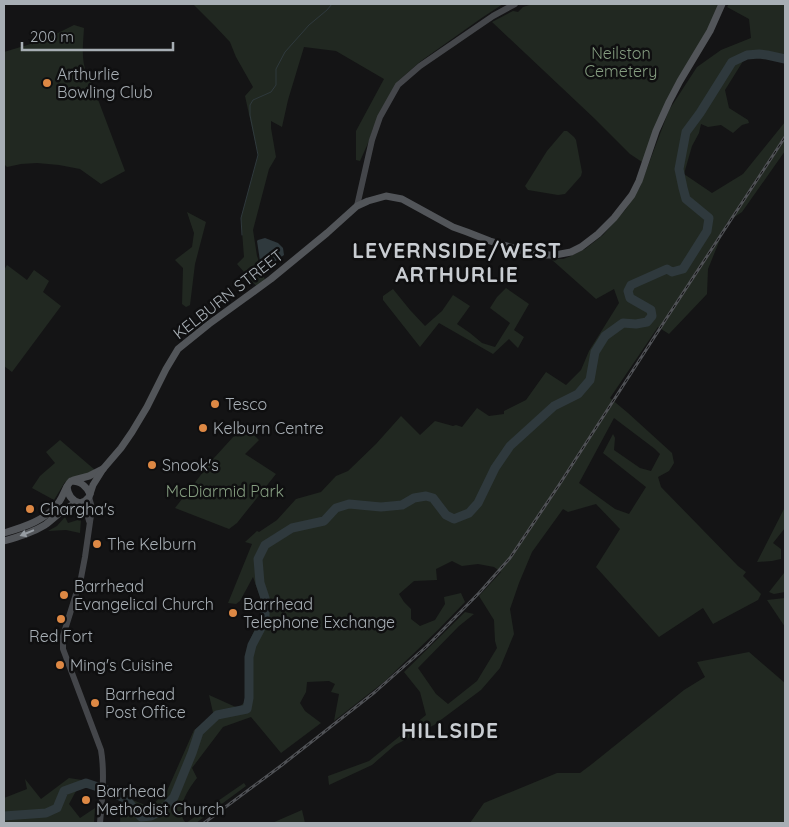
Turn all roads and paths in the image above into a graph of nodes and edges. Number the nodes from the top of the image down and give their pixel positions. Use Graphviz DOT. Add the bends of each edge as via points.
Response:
graph roads {
  1 [pos="515,4"];
  2 [pos="722,4"];
  3 [pos="357,206"];
  4 [pos="103,469"];
  5 [pos="69,484"];
  6 [pos="90,495"];
  7 [pos="79,503"];
  8 [pos="90,524"];
  9 [pos="4,533"];
  10 [pos="4,541"];
  11 [pos="100,823"];
  1 -- 3 [label="main road" via="420,66 398,85 380,117 372,140"];
  2 -- 3 [label="main road" via="669,102 632,195 611,222 576,250 547,256 530,253 454,227 409,202 390,196"];
  3 -- 4 [label="main road, KELBURN STREET" via="270,280 178,349 132,432"];
  4 -- 5 [label="main road, KELBURN STREET"];
  4 -- 6 [label="main road, KELBURN STREET"];
  5 -- 6 [label="main road" via="77,482 84,485"];
  5 -- 7 [label="main road" via="69,496"];
  5 -- 9 [label="main road" via="52,510 30,524"];
  6 -- 7 [label="main road" via="85,502"];
  6 -- 8 [label="main road"];
  7 -- 8 [label="main road" via="86,509"];
  7 -- 10 [label="main road, one-way" via="64,509 38,528"];
  8 -- 11 [label="main road" via="81,578 62,644 101,750"];
}
